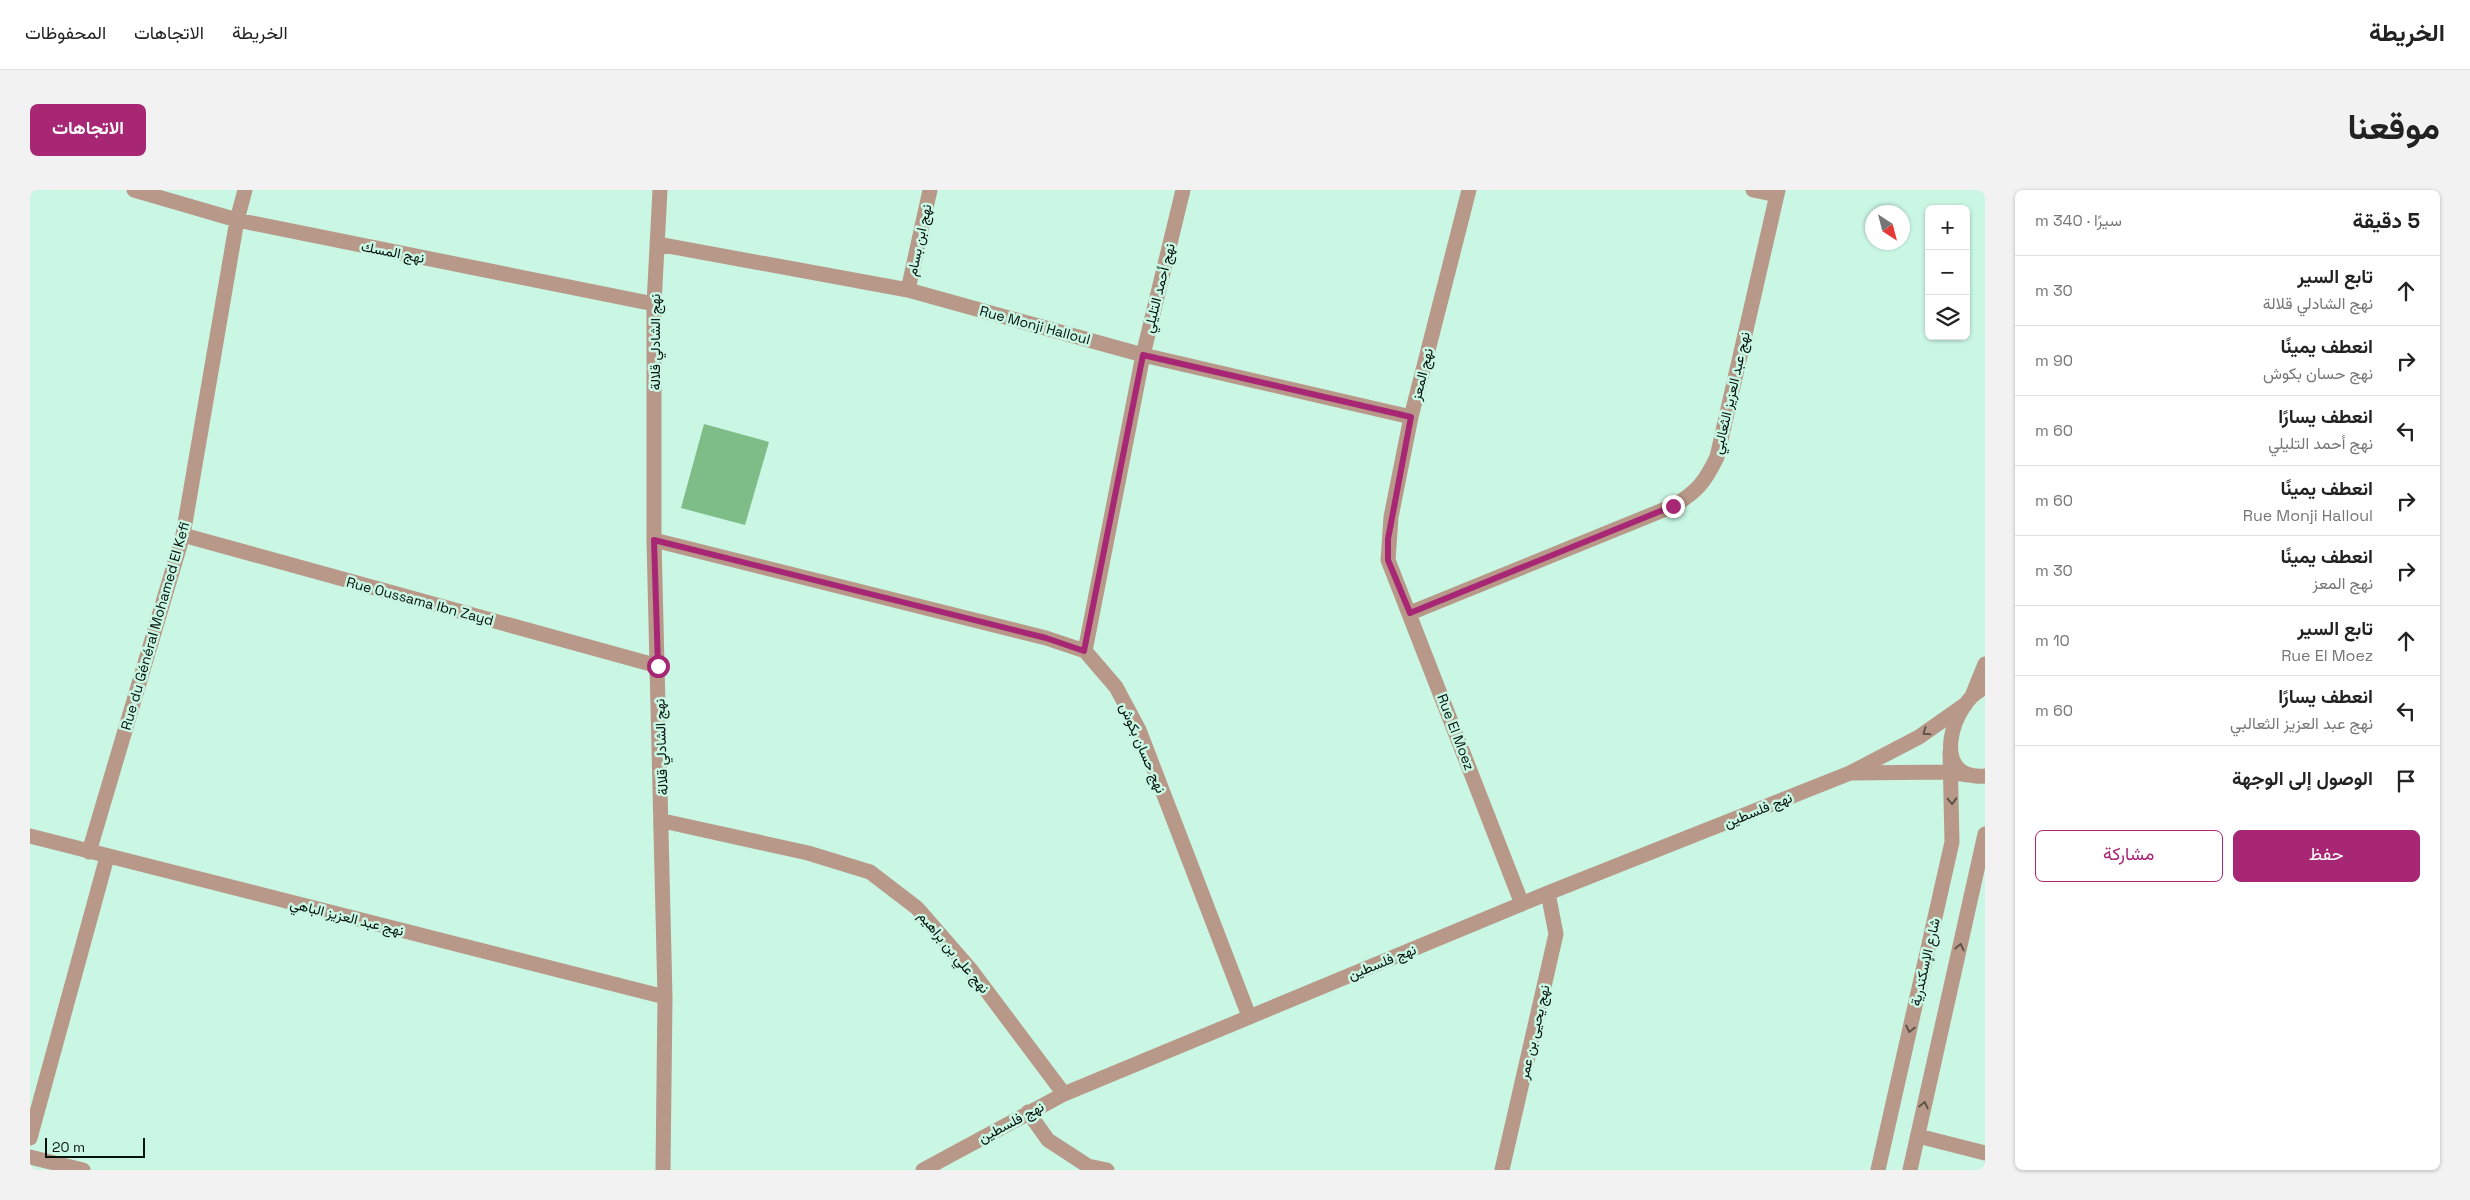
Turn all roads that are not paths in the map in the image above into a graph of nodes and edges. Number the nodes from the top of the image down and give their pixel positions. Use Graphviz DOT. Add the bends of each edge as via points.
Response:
graph roads {
  1 [pos="134,190"];
  2 [pos="244,190"];
  3 [pos="660,190"];
  4 [pos="930,190"];
  5 [pos="1182,190"];
  6 [pos="1469,190"];
  7 [pos="1753,190"];
  8 [pos="1778,193"];
  9 [pos="237,220"];
  10 [pos="657,244"];
  11 [pos="908,290"];
  12 [pos="654,304"];
  13 [pos="1143,355"];
  14 [pos="1411,417"];
  15 [pos="182,536"];
  16 [pos="654,540"];
  17 [pos="1388,560"];
  18 [pos="1410,613"];
  19 [pos="1084,651"];
  20 [pos="1985,664"];
  21 [pos="658,666"];
  22 [pos="1985,688"];
  23 [pos="1969,700"];
  24 [pos="1950,752"];
  25 [pos="1950,772"];
  26 [pos="1850,773"];
  27 [pos="1968,774"];
  28 [pos="1985,776"];
  29 [pos="663,820"];
  30 [pos="1985,834"];
  31 [pos="30,836"];
  32 [pos="89,852"];
  33 [pos="107,857"];
  34 [pos="1548,893"];
  35 [pos="1522,904"];
  36 [pos="665,997"];
  37 [pos="1249,1016"];
  38 [pos="1064,1094"];
  39 [pos="1028,1112"];
  40 [pos="1918,1136"];
  41 [pos="30,1138"];
  42 [pos="1985,1153"];
  43 [pos="30,1157"];
  44 [pos="665,1165"];
  45 [pos="83,1170"];
  46 [pos="924,1170"];
  47 [pos="1107,1170"];
  48 [pos="1502,1170"];
  49 [pos="1878,1170"];
  50 [pos="1910,1170"];
  1 -- 9 [label="street, نهج المسك"];
  2 -- 9 [label="street, Rue du Général Mohamed El Kefi"];
  3 -- 10 [label="street, نهج الشادلي قلالة"];
  4 -- 11 [label="street, نهج ابن بسام"];
  5 -- 13 [label="street, نهج أحمد التليلي"];
  6 -- 14 [label="street, نهج المعز"];
  7 -- 8 [label="street"];
  8 -- 18 [label="street, نهج عبد العزيز الثعالبي" via="1717,456 1706,480 1691,496 1673,506"];
  9 -- 12 [label="street, نهج المسك"];
  9 -- 15 [label="street, Rue du Général Mohamed El Kefi"];
  10 -- 11 [label="street, Rue Monji Halloul"];
  10 -- 12 [label="street, نهج الشادلي قلالة"];
  11 -- 13 [label="street, Rue Monji Halloul"];
  12 -- 16 [label="street, نهج الشادلي قلالة"];
  13 -- 14 [label="street, Rue Monji Halloul"];
  13 -- 19 [label="street, نهج أحمد التليلي"];
  14 -- 17 [label="street, نهج المعز" via="1391,517"];
  15 -- 21 [label="street, Rue Oussama Ibn Zayd"];
  15 -- 32 [label="street, Rue du Général Mohamed El Kefi"];
  16 -- 19 [label="street, نهج حسان بكوش" via="1046,638"];
  16 -- 21 [label="street, نهج الشادلي قلالة"];
  17 -- 18 [label="street, Rue El Moez"];
  18 -- 35 [label="street, Rue El Moez"];
  19 -- 37 [label="street, نهج حسان بكوش" via="1116,687 1139,730"];
  20 -- 23 [label="street"];
  21 -- 29 [label="street, نهج الشادلي قلالة"];
  22 -- 23 [label="street, نهج فلسطين"];
  23 -- 24 [label="street, شارع الإسكندرية" via="1949,742"];
  23 -- 26 [label="street, نهج فلسطين, one-way" via="1919,737"];
  24 -- 25 [label="street, شارع الإسكندرية"];
  24 -- 27 [label="street" via="1953,761"];
  25 -- 26 [label="street"];
  25 -- 27 [label="street"];
  25 -- 49 [label="street, شارع الإسكندرية, one-way" via="1952,842"];
  26 -- 34 [label="street, نهج فلسطين"];
  27 -- 28 [label="street"];
  29 -- 36 [label="street, نهج الشادلي قلالة"];
  29 -- 38 [label="street, نهج علي بن براهيم" via="808,853 870,872 917,908 971,970"];
  40 -- 30 [label="street, one-way"];
  31 -- 32 [label="street, نهج عبد العزيز الباهي"];
  32 -- 33 [label="street, نهج عبد العزيز الباهي"];
  33 -- 36 [label="street, نهج عبد العزيز الباهي"];
  33 -- 41 [label="street"];
  34 -- 35 [label="street, نهج فلسطين"];
  34 -- 48 [label="street, نهج يحيى بن عمر" via="1556,934"];
  35 -- 37 [label="street, نهج فلسطين"];
  36 -- 44 [label="street, نهج الشادلي قلالة"];
  37 -- 38 [label="street, نهج فلسطين"];
  38 -- 39 [label="street, نهج فلسطين"];
  39 -- 46 [label="street, نهج فلسطين"];
  39 -- 47 [label="street" via="1048,1140 1088,1166"];
  40 -- 42 [label="street"];
  40 -- 50 [label="street"];
  43 -- 45 [label="street"];
}
